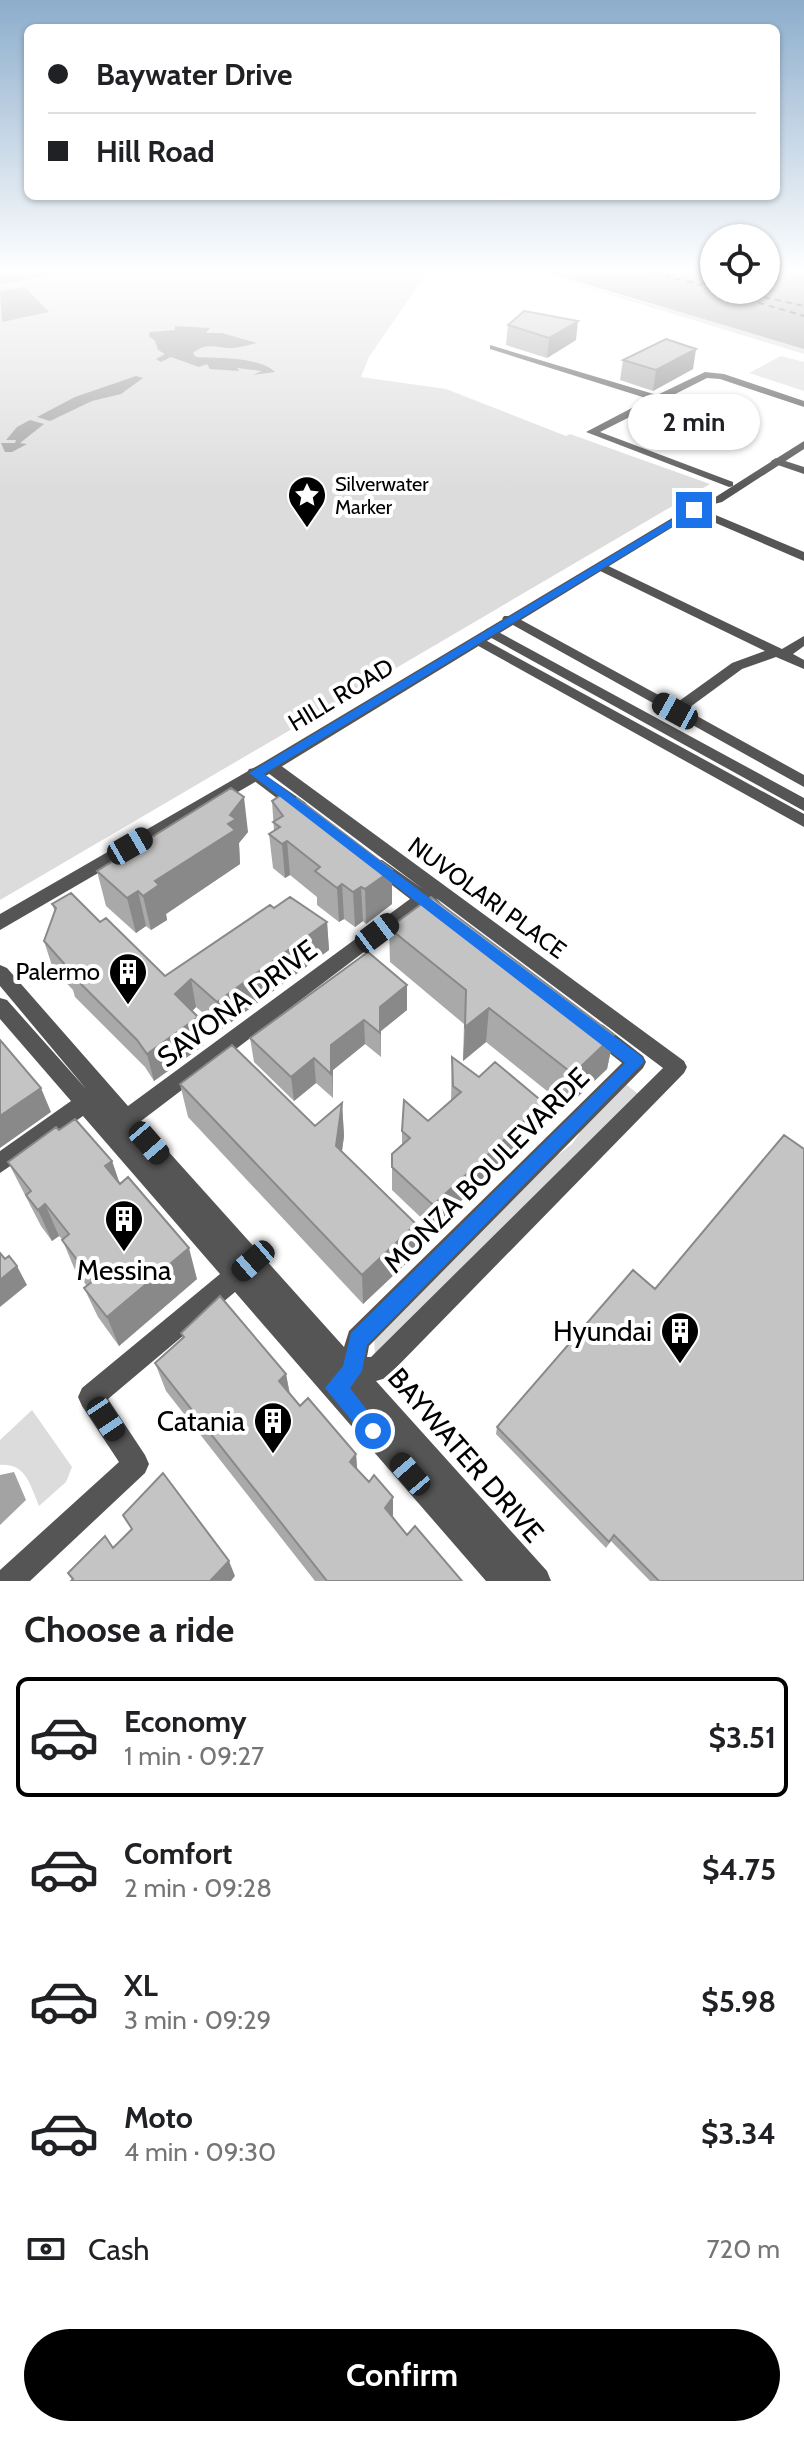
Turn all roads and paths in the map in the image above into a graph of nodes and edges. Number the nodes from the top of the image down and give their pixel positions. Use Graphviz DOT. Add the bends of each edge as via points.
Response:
graph roads {
  1 [pos="497,344"];
  2 [pos="657,398"];
  3 [pos="804,404"];
  4 [pos="804,444"];
  5 [pos="776,461"];
  6 [pos="804,471"];
  7 [pos="752,476"];
  8 [pos="729,484"];
  9 [pos="699,507"];
  10 [pos="804,547"];
  11 [pos="804,557"];
  12 [pos="600,566"];
  13 [pos="509,619"];
  14 [pos="484,636"];
  15 [pos="804,640"];
  16 [pos="780,654"];
  17 [pos="804,665"];
  18 [pos="675,711"];
  19 [pos="653,729"];
  20 [pos="262,770"];
  21 [pos="804,782"];
  22 [pos="804,805"];
  23 [pos="804,821"];
  24 [pos="428,894"];
  25 [pos="0,923"];
  26 [pos="0,973"];
  27 [pos="561,1004"];
  28 [pos="0,1006"];
  29 [pos="586,1023"];
  30 [pos="636,1062"];
  31 [pos="677,1067"];
  32 [pos="94,1097"];
  33 [pos="119,1125"];
  34 [pos="0,1163"];
  35 [pos="245,1268"];
  36 [pos="344,1380"];
  37 [pos="9,1581"];
  38 [pos="504,1581"];
  39 [pos="537,1581"];
  1 -- 2 [label="street" via="493,347"];
  2 -- 3 [label="street" via="714,374"];
  2 -- 8 [label="street" via="594,435"];
  4 -- 5 [label="street, HILL ROAD"];
  5 -- 6 [label="street"];
  5 -- 7 [label="street, HILL ROAD"];
  7 -- 8 [label="street, HILL ROAD"];
  7 -- 9 [label="street, HILL ROAD"];
  8 -- 9 [label="street, HILL ROAD"];
  9 -- 10 [label="street"];
  9 -- 11 [label="street"];
  9 -- 12 [label="street, HILL ROAD"];
  12 -- 13 [label="street, HILL ROAD"];
  12 -- 16 [label="street"];
  13 -- 14 [label="street, HILL ROAD"];
  13 -- 18 [label="street"];
  14 -- 19 [label="street"];
  14 -- 20 [label="street, HILL ROAD"];
  15 -- 16 [label="street"];
  16 -- 17 [label="street"];
  16 -- 18 [label="street" via="737,666"];
  18 -- 21 [label="street"];
  19 -- 22 [label="street"];
  19 -- 23 [label="street"];
  20 -- 24 [label="street, NUVOLARI PLACE"];
  20 -- 25 [label="street, HILL ROAD"];
  24 -- 27 [label="street, NUVOLARI PLACE"];
  24 -- 31 [label="street, NUVOLARI PLACE"];
  24 -- 33 [label="street, SAVONA DRIVE"];
  26 -- 32 [label="street, BAYWATER DRIVE"];
  28 -- 32 [label="street, BAYWATER DRIVE"];
  29 -- 30 [label="street"];
  30 -- 31 [label="street"];
  30 -- 36 [label="street, MONZA BOULEVARDE" via="358,1340"];
  31 -- 36 [label="street" via="377,1369"];
  32 -- 33 [label="street, BAYWATER DRIVE"];
  32 -- 34 [label="street"];
  33 -- 35 [label="street, BAYWATER DRIVE"];
  35 -- 36 [label="street, BAYWATER DRIVE"];
  35 -- 37 [label="street" via="91,1397 136,1464"];
  36 -- 38 [label="street, BAYWATER DRIVE"];
  36 -- 39 [label="street, BAYWATER DRIVE"];
}
